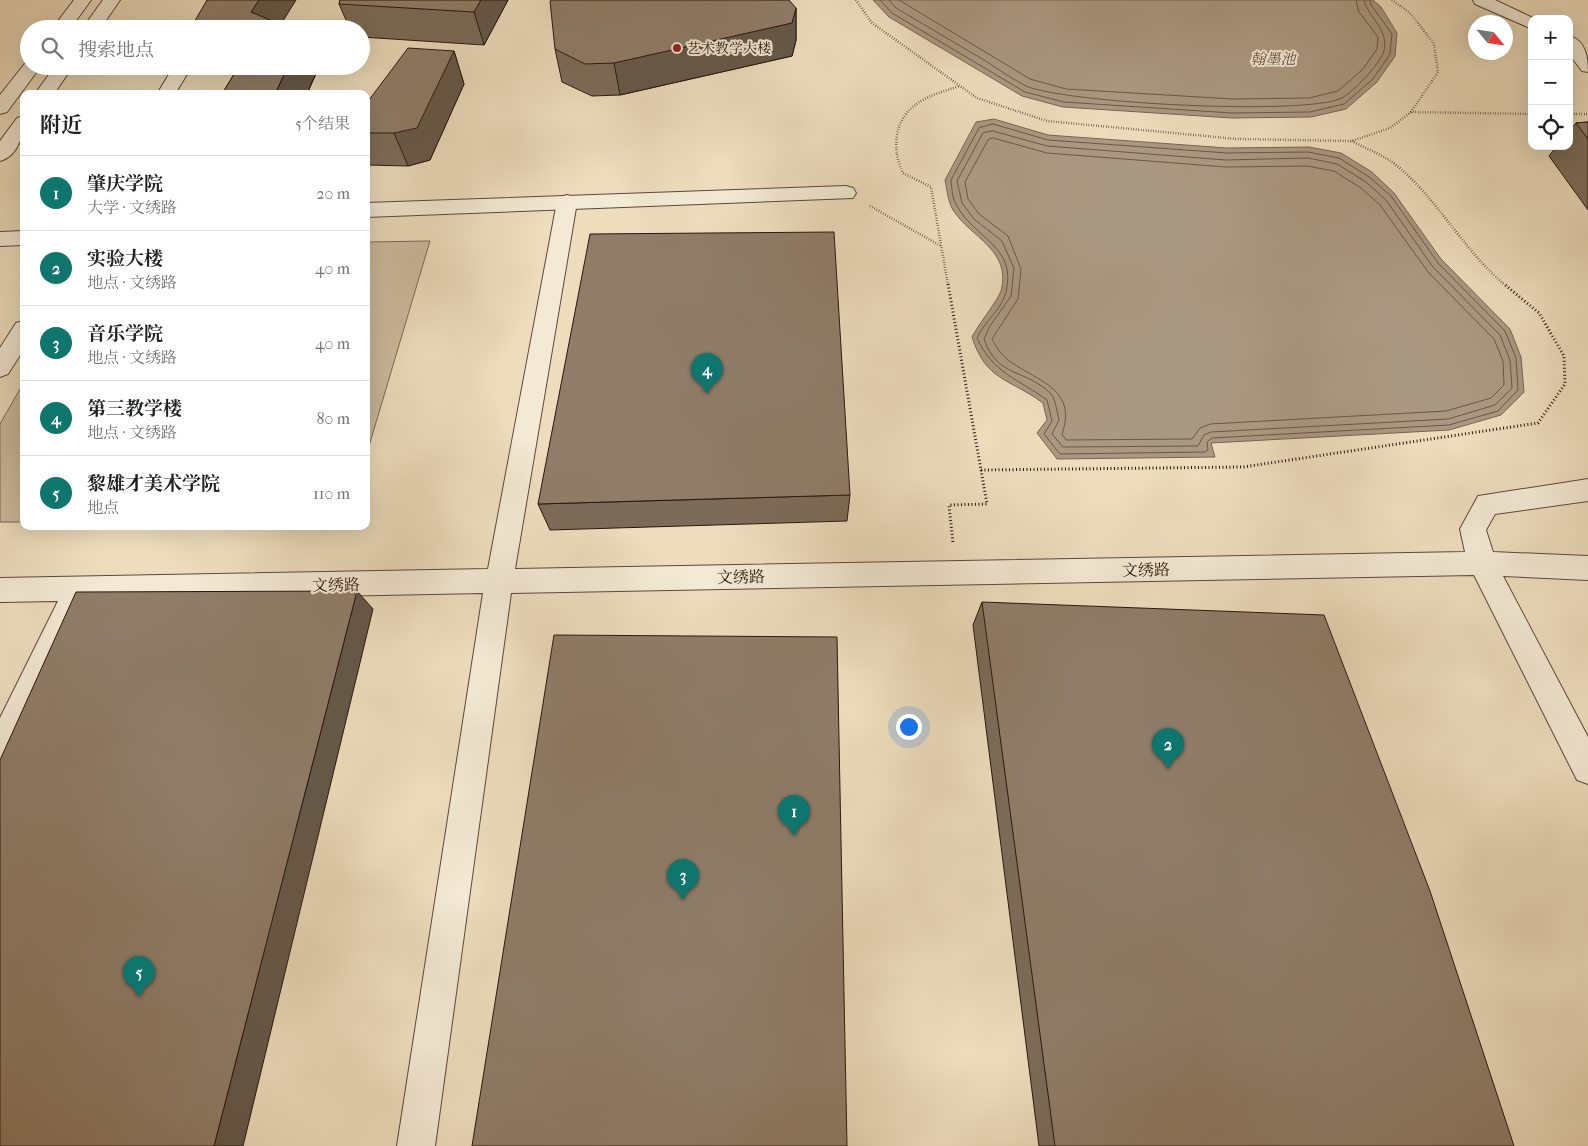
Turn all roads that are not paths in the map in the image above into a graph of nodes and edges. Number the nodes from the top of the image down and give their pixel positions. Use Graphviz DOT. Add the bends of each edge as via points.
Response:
graph roads {
  1 [pos="83,0"];
  2 [pos="112,0"];
  3 [pos="1481,0"];
  4 [pos="68,20"];
  5 [pos="98,20"];
  6 [pos="1528,22"];
  7 [pos="1573,40"];
  8 [pos="1588,43"];
  9 [pos="1573,45"];
  10 [pos="1588,66"];
  11 [pos="25,75"];
  12 [pos="58,75"];
  13 [pos="178,75"];
  14 [pos="47,90"];
  15 [pos="168,90"];
  16 [pos="0,108"];
  17 [pos="20,127"];
  18 [pos="0,154"];
  19 [pos="846,193"];
  20 [pos="567,202"];
  21 [pos="370,210"];
  22 [pos="20,238"];
  23 [pos="0,239"];
  24 [pos="20,336"];
  25 [pos="0,368"];
  26 [pos="1588,490"];
  27 [pos="1482,563"];
  28 [pos="1588,568"];
  29 [pos="499,582"];
  30 [pos="78,589"];
  31 [pos="0,590"];
  32 [pos="0,751"];
  33 [pos="1588,769"];
  34 [pos="416,1146"];
  1 -- 4 [label="street"];
  2 -- 5 [label="street"];
  3 -- 6 [label="street"];
  7 -- 8 [label="street"];
  9 -- 10 [label="street"];
  11 -- 16 [label="street"];
  12 -- 14 [label="street"];
  13 -- 15 [label="street"];
  17 -- 18 [label="street"];
  19 -- 20 [label="street"];
  20 -- 21 [label="street"];
  20 -- 29 [label="street"];
  22 -- 23 [label="street"];
  24 -- 25 [label="street"];
  26 -- 27 [label="street" via="1487,504 1473,529"];
  27 -- 28 [label="street, 文绣路"];
  27 -- 29 [label="street, 文绣路"];
  27 -- 33 [label="street"];
  29 -- 30 [label="street, 文绣路"];
  29 -- 34 [label="street"];
  30 -- 31 [label="street, 文绣路"];
  30 -- 32 [label="street"];
}
